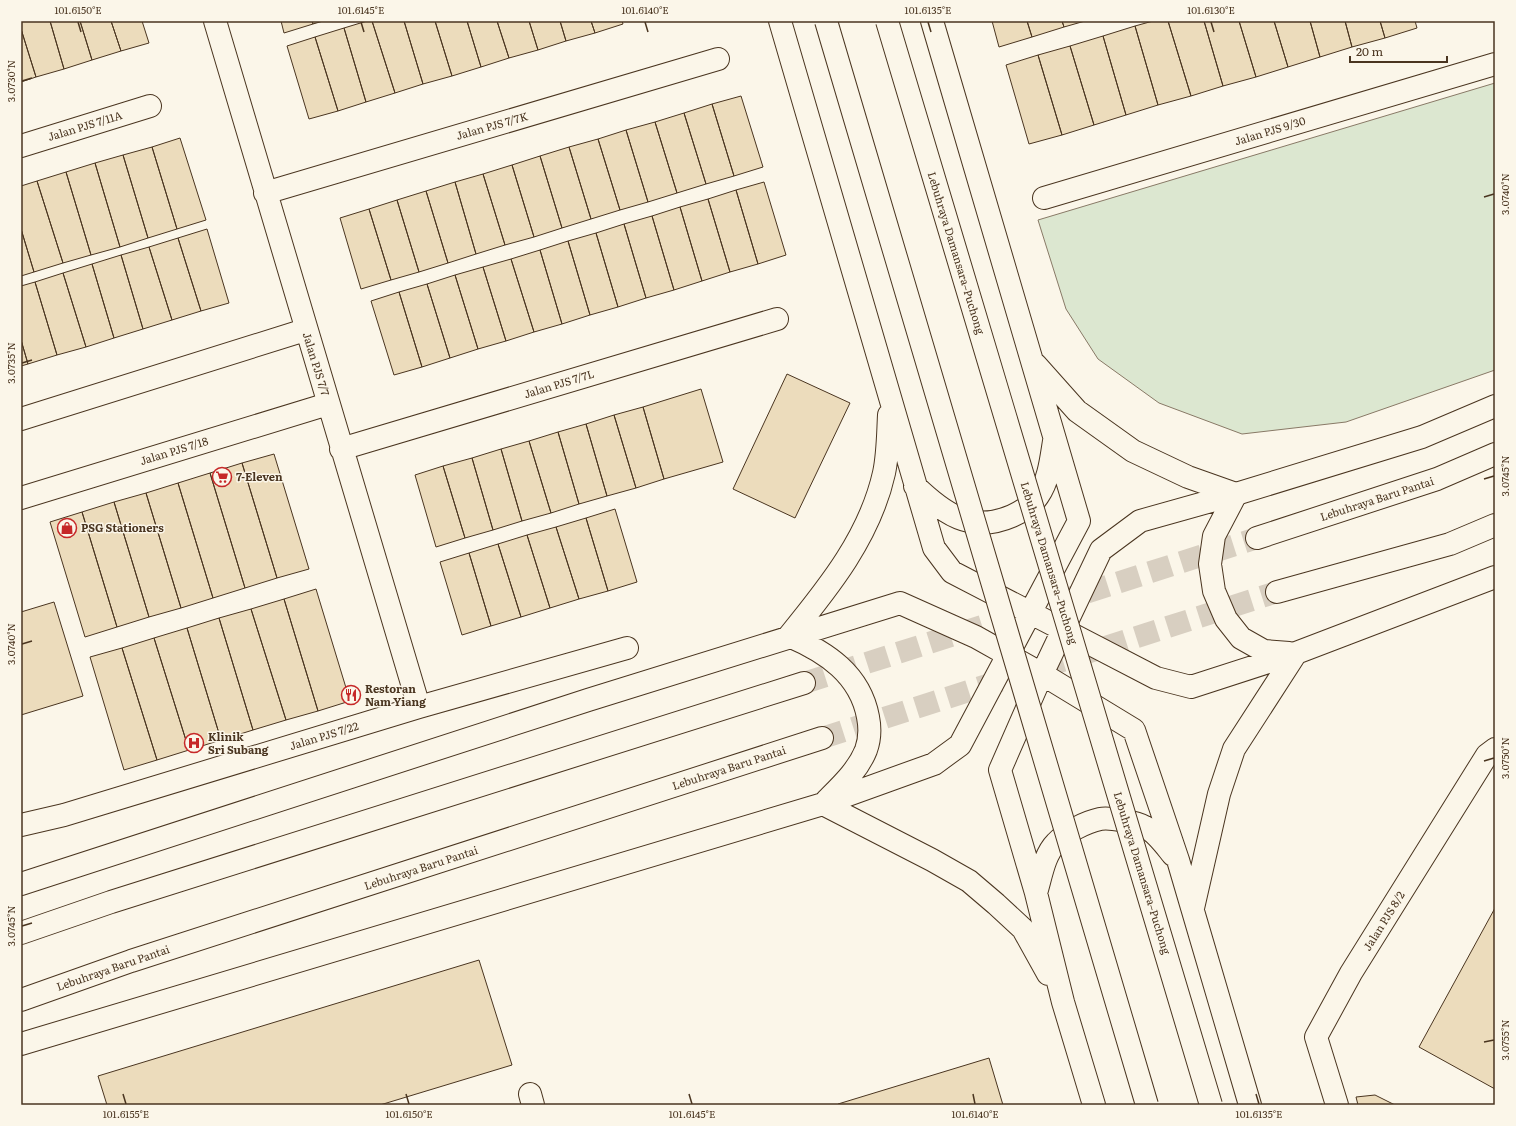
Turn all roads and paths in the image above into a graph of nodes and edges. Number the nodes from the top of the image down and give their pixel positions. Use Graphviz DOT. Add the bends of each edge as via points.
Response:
graph roads {
  1 [pos="215,21"];
  2 [pos="780,21"];
  3 [pos="826,21"];
  4 [pos="887,21"];
  5 [pos="932,21"];
  6 [pos="718,59"];
  7 [pos="1495,64"];
  8 [pos="150,106"];
  9 [pos="21,146"];
  10 [pos="265,193"];
  11 [pos="1044,198"];
  12 [pos="777,319"];
  13 [pos="305,330"];
  14 [pos="1032,359"];
  15 [pos="891,402"];
  16 [pos="328,404"];
  17 [pos="1495,406"];
  18 [pos="21,419"];
  19 [pos="1055,438"];
  20 [pos="341,449"];
  21 [pos="1495,454"];
  22 [pos="915,486"];
  23 [pos="1236,494"];
  24 [pos="21,498"];
  25 [pos="1495,525"];
  26 [pos="1257,538"];
  27 [pos="1495,577"];
  28 [pos="1277,592"];
  29 [pos="1030,613"];
  30 [pos="1064,630"];
  31 [pos="789,636"];
  32 [pos="627,648"];
  33 [pos="1296,653"];
  34 [pos="1007,656"];
  35 [pos="1042,674"];
  36 [pos="804,683"];
  37 [pos="419,707"];
  38 [pos="822,738"];
  39 [pos="1495,749"];
  40 [pos="823,804"];
  41 [pos="21,825"];
  42 [pos="1178,860"];
  43 [pos="21,884"];
  44 [pos="1036,893"];
  45 [pos="1192,912"];
  46 [pos="21,933"];
  47 [pos="21,1000"];
  48 [pos="1063,1002"];
  49 [pos="21,1044"];
  50 [pos="1094,1105"];
  51 [pos="1146,1105"];
  52 [pos="1211,1105"];
  53 [pos="1250,1105"];
  54 [pos="1337,1105"];
  1 -- 10 [label="main road, Jalan PJS 7/7"];
  2 -- 15 [label="main road"];
  3 -- 51 [label="main road, bridge"];
  4 -- 52 [label="main road, Lebuhraya Damansara–Puchong, bridge"];
  5 -- 14 [label="main road"];
  6 -- 10 [label="main road, Jalan PJS 7/7K"];
  7 -- 11 [label="main road, Jalan PJS 9/30"];
  8 -- 9 [label="main road, Jalan PJS 7/11A"];
  10 -- 13 [label="main road, Jalan PJS 7/7"];
  12 -- 20 [label="main road, Jalan PJS 7/7L"];
  13 -- 16 [label="main road, Jalan PJS 7/7"];
  13 -- 18 [label="main road"];
  14 -- 19 [label="main road"];
  14 -- 23 [label="main road" via="1077,411 1133,451 1188,477"];
  15 -- 22 [label="main road"];
  15 -- 31 [label="main road" via="884,473 870,515 848,559"];
  16 -- 20 [label="main road, Jalan PJS 7/7"];
  16 -- 24 [label="main road, Jalan PJS 7/18"];
  17 -- 23 [label="main road" via="1422,437"];
  19 -- 22 [label="main road" via="1047,478 1037,497 1022,512 1002,520 980,524 958,519 934,505"];
  19 -- 29 [label="main road" via="1079,521"];
  20 -- 37 [label="main road, Jalan PJS 7/7"];
  21 -- 26 [label="main road, Lebuhraya Baru Pantai" via="1437,479"];
  22 -- 29 [label="main road" via="934,548 952,572"];
  23 -- 30 [label="main road" via="1140,521 1101,550"];
  23 -- 33 [label="main road" via="1214,536 1210,564 1214,592 1226,619 1241,638 1264,651"];
  25 -- 28 [label="main road" via="1450,544"];
  27 -- 33 [label="main road"];
  29 -- 30 [label="main road"];
  29 -- 34 [label="main road"];
  30 -- 33 [label="main road" via="1156,678 1190,687"];
  30 -- 35 [label="main road"];
  31 -- 34 [label="main road" via="900,602 976,637"];
  31 -- 40 [label="main road" via="813,646 834,660 855,682 866,708 870,729 866,749 852,775"];
  31 -- 43 [label="main road"];
  32 -- 37 [label="main road, Jalan PJS 7/22"];
  33 -- 45 [label="main road" via="1234,750 1219,794"];
  34 -- 35 [label="main road"];
  34 -- 40 [label="main road" via="960,745 934,764"];
  35 -- 42 [label="main road" via="1134,730"];
  35 -- 44 [label="main road" via="1000,770"];
  36 -- 46 [label="main road"];
  37 -- 41 [label="main road, Jalan PJS 7/22" via="64,815"];
  38 -- 47 [label="main road, Lebuhraya Baru Pantai" via="147,956"];
  39 -- 54 [label="main road, Jalan PJS 8/2" via="1487,755 1351,973 1316,1037"];
  40 -- 48 [label="main road" via="932,860 968,881 996,904 1023,929"];
  40 -- 49 [label="main road"];
  42 -- 44 [label="main road" via="1145,827 1100,819 1072,831 1056,842 1048,855"];
  42 -- 45 [label="main road"];
  44 -- 48 [label="main road"];
  45 -- 53 [label="main road"];
  48 -- 50 [label="main road"];
}
